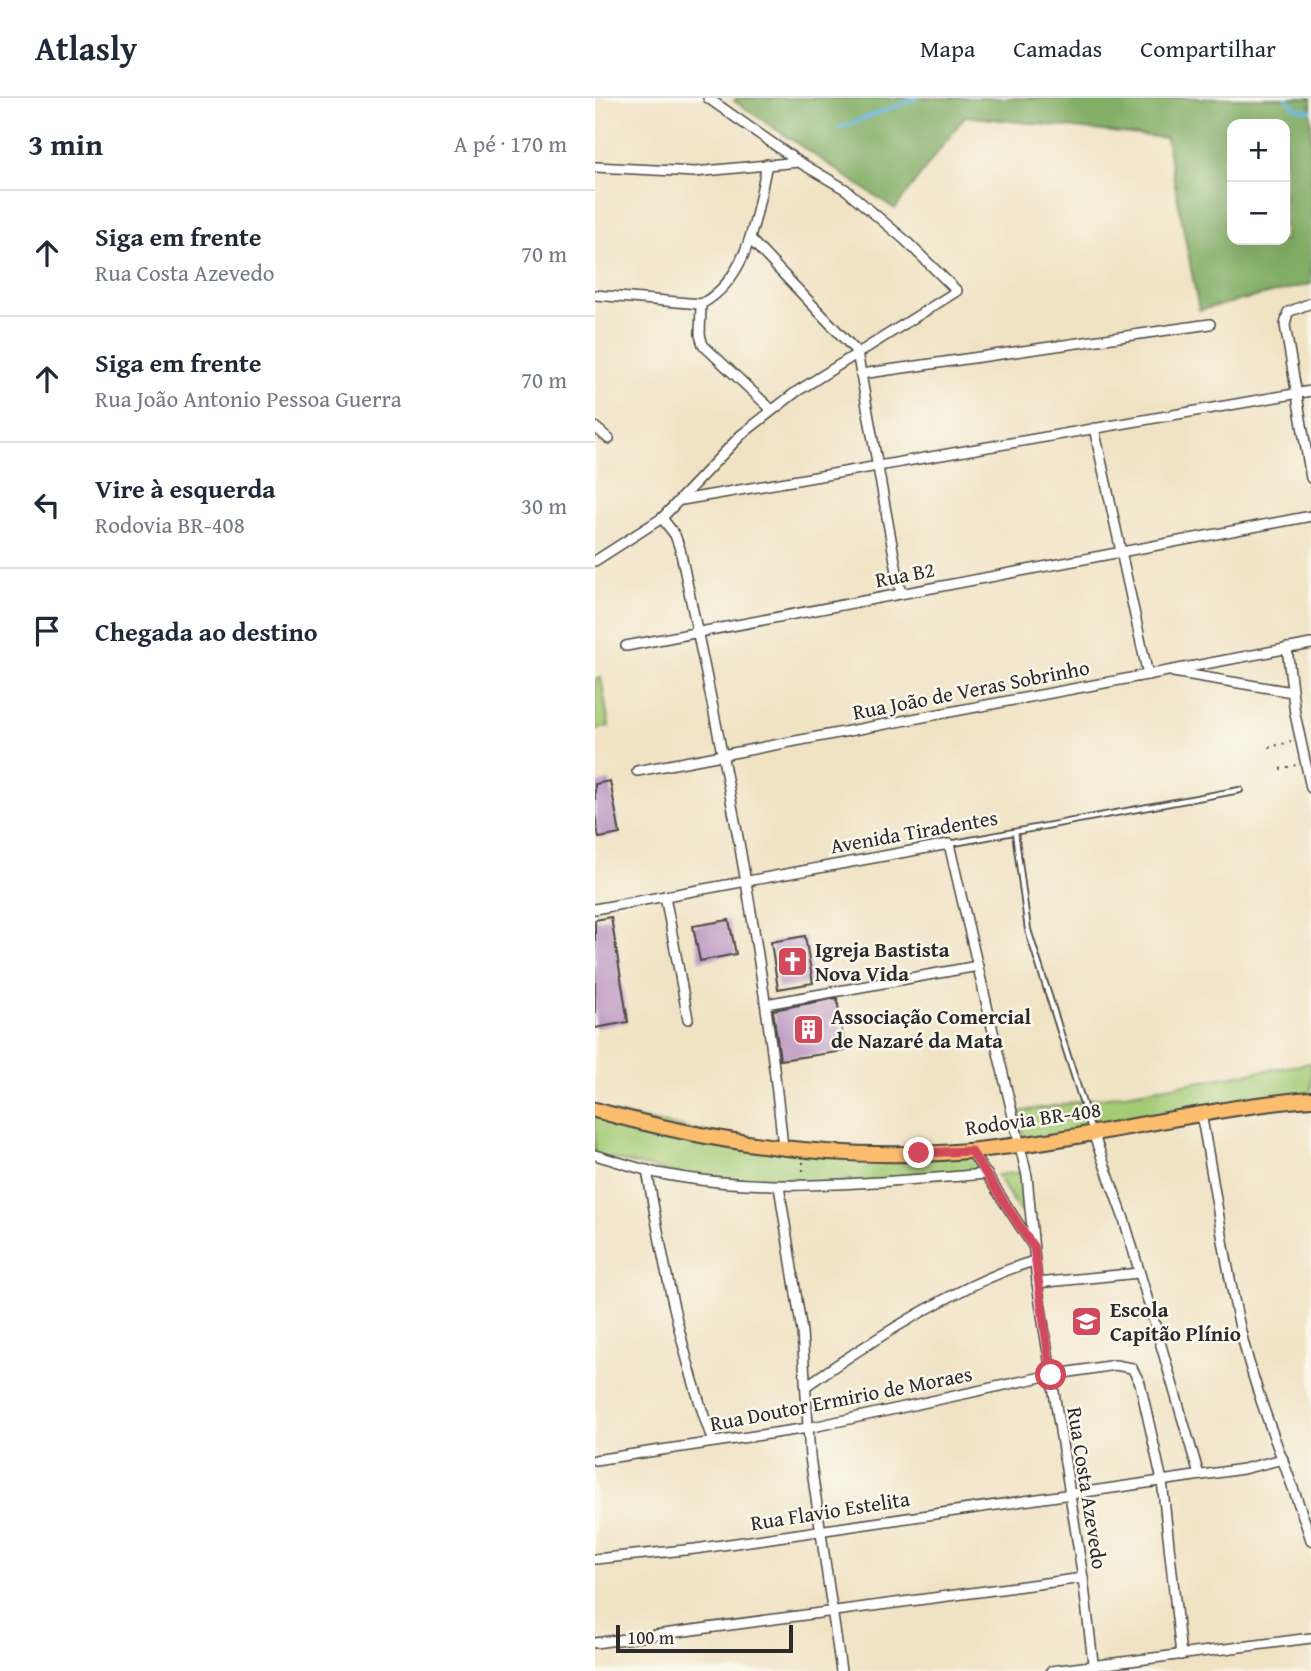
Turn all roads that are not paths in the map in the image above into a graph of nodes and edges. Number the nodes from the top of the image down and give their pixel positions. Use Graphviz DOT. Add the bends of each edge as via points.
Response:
graph roads {
  1 [pos="708,98"];
  2 [pos="799,162"];
  3 [pos="767,164"];
  4 [pos="595,167"];
  5 [pos="750,239"];
  6 [pos="595,295"];
  7 [pos="701,303"];
  8 [pos="1311,303"];
  9 [pos="1210,324"];
  10 [pos="857,352"];
  11 [pos="861,374"];
  12 [pos="1311,391"];
  13 [pos="1294,394"];
  14 [pos="772,410"];
  15 [pos="595,427"];
  16 [pos="1094,428"];
  17 [pos="609,439"];
  18 [pos="879,466"];
  19 [pos="1311,478"];
  20 [pos="681,500"];
  21 [pos="1311,516"];
  22 [pos="662,518"];
  23 [pos="1120,552"];
  24 [pos="595,561"];
  25 [pos="901,594"];
  26 [pos="697,632"];
  27 [pos="1311,644"];
  28 [pos="626,646"];
  29 [pos="1287,648"];
  30 [pos="1167,671"];
  31 [pos="1148,675"];
  32 [pos="1292,692"];
  33 [pos="1306,746"];
  34 [pos="722,755"];
  35 [pos="637,771"];
  36 [pos="1311,788"];
  37 [pos="1240,790"];
  38 [pos="1014,832"];
  39 [pos="949,844"];
  40 [pos="745,881"];
  41 [pos="665,896"];
  42 [pos="595,909"];
  43 [pos="978,966"];
  44 [pos="766,1004"];
  45 [pos="688,1019"];
  46 [pos="1311,1098"];
  47 [pos="595,1110"];
  48 [pos="1201,1114"];
  49 [pos="1093,1133"];
  50 [pos="1020,1145"];
  51 [pos="783,1147"];
  52 [pos="971,1151"];
  53 [pos="595,1156"];
  54 [pos="647,1170"];
  55 [pos="987,1174"];
  56 [pos="779,1186"];
  57 [pos="1034,1248"];
  58 [pos="1034,1261"];
  59 [pos="1139,1273"];
  60 [pos="1037,1283"];
  61 [pos="1051,1375"];
  62 [pos="806,1386"];
  63 [pos="808,1428"];
  64 [pos="713,1442"];
  65 [pos="1283,1459"];
  66 [pos="595,1460"];
  67 [pos="1199,1475"];
  68 [pos="1162,1481"];
  69 [pos="1069,1492"];
  70 [pos="822,1531"];
  71 [pos="1311,1540"];
  72 [pos="595,1559"];
  73 [pos="1083,1578"];
  74 [pos="834,1613"];
  75 [pos="1311,1638"];
  76 [pos="595,1643"];
  77 [pos="1181,1655"];
  78 [pos="1094,1668"];
  79 [pos="841,1671"];
  80 [pos="1051,1671"];
  1 -- 2 [label="street"];
  2 -- 3 [label="street"];
  2 -- 10 [label="street" via="845,189 957,291"];
  3 -- 4 [label="street" via="695,172"];
  3 -- 5 [label="street"];
  5 -- 7 [label="street" via="725,287"];
  5 -- 10 [label="street"];
  6 -- 7 [label="street"];
  7 -- 14 [label="street" via="699,335 703,345"];
  8 -- 13 [label="street" via="1289,312 1285,325"];
  9 -- 11 [label="street"];
  10 -- 11 [label="street"];
  10 -- 14 [label="street"];
  11 -- 18 [label="street"];
  12 -- 13 [label="street"];
  13 -- 16 [label="street"];
  13 -- 19 [label="street"];
  14 -- 20 [label="street" via="741,435"];
  15 -- 17 [label="street"];
  16 -- 18 [label="street"];
  16 -- 23 [label="street"];
  18 -- 20 [label="street"];
  18 -- 25 [label="street"];
  20 -- 22 [label="street"];
  21 -- 23 [label="street, Rua B2"];
  22 -- 24 [label="street"];
  22 -- 26 [label="street" via="680,549"];
  23 -- 25 [label="street, Rua B2"];
  23 -- 31 [label="street"];
  25 -- 26 [label="street, Rua B2"];
  26 -- 28 [label="street, Rua B2"];
  26 -- 34 [label="street"];
  27 -- 29 [label="street, Rua João de Veras Sobrinho"];
  29 -- 30 [label="street, Rua João de Veras Sobrinho"];
  29 -- 32 [label="street"];
  30 -- 31 [label="street, Rua João de Veras Sobrinho"];
  30 -- 32 [label="street"];
  31 -- 34 [label="street, Rua João de Veras Sobrinho"];
  32 -- 33 [label="street"];
  33 -- 36 [label="street"];
  34 -- 35 [label="street, Rua João de Veras Sobrinho"];
  34 -- 40 [label="street"];
  37 -- 38 [label="lane, Avenida Tiradentes"];
  38 -- 39 [label="lane, Avenida Tiradentes"];
  38 -- 49 [label="lane" via="1028,930"];
  39 -- 40 [label="street, Avenida Tiradentes"];
  39 -- 43 [label="street, Rua Costa Azevedo"];
  40 -- 41 [label="street, Avenida Tiradentes"];
  40 -- 44 [label="street"];
  41 -- 42 [label="street, Avenida Tiradentes"];
  41 -- 45 [label="street"];
  43 -- 44 [label="street"];
  43 -- 50 [label="street, Rua Costa Azevedo"];
  44 -- 51 [label="street"];
  46 -- 48 [label="main road, Rodovia BR-408"];
  47 -- 51 [label="main road, Rodovia BR-408" via="714,1138"];
  48 -- 49 [label="main road, Rodovia BR-408"];
  48 -- 65 [label="street" via="1244,1342"];
  49 -- 50 [label="main road, Rodovia BR-408"];
  49 -- 59 [label="street"];
  50 -- 52 [label="main road, Rodovia BR-408"];
  50 -- 57 [label="street, Rua Costa Azevedo"];
  51 -- 52 [label="main road, Rodovia BR-408" via="856,1153"];
  52 -- 55 [label="street"];
  53 -- 54 [label="street"];
  54 -- 56 [label="street"];
  54 -- 64 [label="street" via="675,1316"];
  55 -- 56 [label="street"];
  55 -- 57 [label="street"];
  56 -- 62 [label="street"];
  57 -- 58 [label="street, Rua Costa Azevedo"];
  58 -- 60 [label="street, Rua Costa Azevedo"];
  58 -- 62 [label="street" via="896,1328"];
  59 -- 60 [label="street"];
  59 -- 67 [label="street"];
  60 -- 61 [label="street, Rua Costa Azevedo"];
  61 -- 63 [label="street, Rua Doutor Ermirio de Moraes"];
  61 -- 68 [label="street, Rua Doutor Ermirio de Moraes" via="1132,1368 1140,1383"];
  61 -- 69 [label="street, Rua Costa Azevedo"];
  62 -- 63 [label="street"];
  63 -- 64 [label="street, Rua Doutor Ermirio de Moraes"];
  63 -- 70 [label="street"];
  64 -- 66 [label="street, Rua Doutor Ermirio de Moraes"];
  65 -- 67 [label="street, Rua Flavio Estelita"];
  65 -- 71 [label="street"];
  67 -- 68 [label="street, Rua Flavio Estelita"];
  68 -- 69 [label="street, Rua Flavio Estelita"];
  68 -- 77 [label="street"];
  69 -- 70 [label="street, Rua Flavio Estelita"];
  69 -- 73 [label="street, Rua Costa Azevedo"];
  70 -- 72 [label="street, Rua Flavio Estelita"];
  70 -- 74 [label="street"];
  73 -- 74 [label="street"];
  73 -- 78 [label="street, Rua Costa Azevedo"];
  74 -- 76 [label="street"];
  74 -- 79 [label="street"];
  75 -- 77 [label="street"];
  77 -- 78 [label="street"];
  78 -- 80 [label="street"];
}
